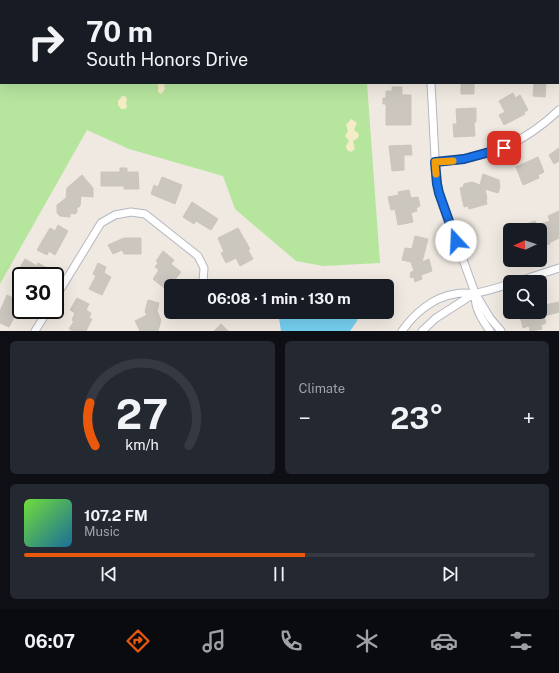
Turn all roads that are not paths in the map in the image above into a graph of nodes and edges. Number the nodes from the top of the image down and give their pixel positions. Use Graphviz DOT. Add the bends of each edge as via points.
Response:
graph roads {
  1 [pos="431,84"];
  2 [pos="559,110"];
  3 [pos="435,162"];
  4 [pos="559,268"];
  5 [pos="538,275"];
  6 [pos="203,279"];
  7 [pos="64,283"];
  8 [pos="503,286"];
  9 [pos="476,293"];
  10 [pos="42,319"];
  11 [pos="35,331"];
  12 [pos="402,331"];
  13 [pos="422,331"];
  14 [pos="490,331"];
  15 [pos="501,331"];
  1 -- 3 [label="street"];
  2 -- 3 [label="street" via="529,135 504,148 464,159"];
  3 -- 9 [label="street" via="439,193"];
  4 -- 5 [label="street"];
  6 -- 7 [label="street" via="204,268 198,256 145,214 131,212 115,215 101,223"];
  8 -- 9 [label="street"];
  9 -- 12 [label="street" via="452,294 433,302 415,316"];
  9 -- 13 [label="street" via="436,318"];
  9 -- 14 [label="street" via="475,302 479,313"];
  9 -- 15 [label="street" via="490,318"];
  10 -- 11 [label="street"];
}
